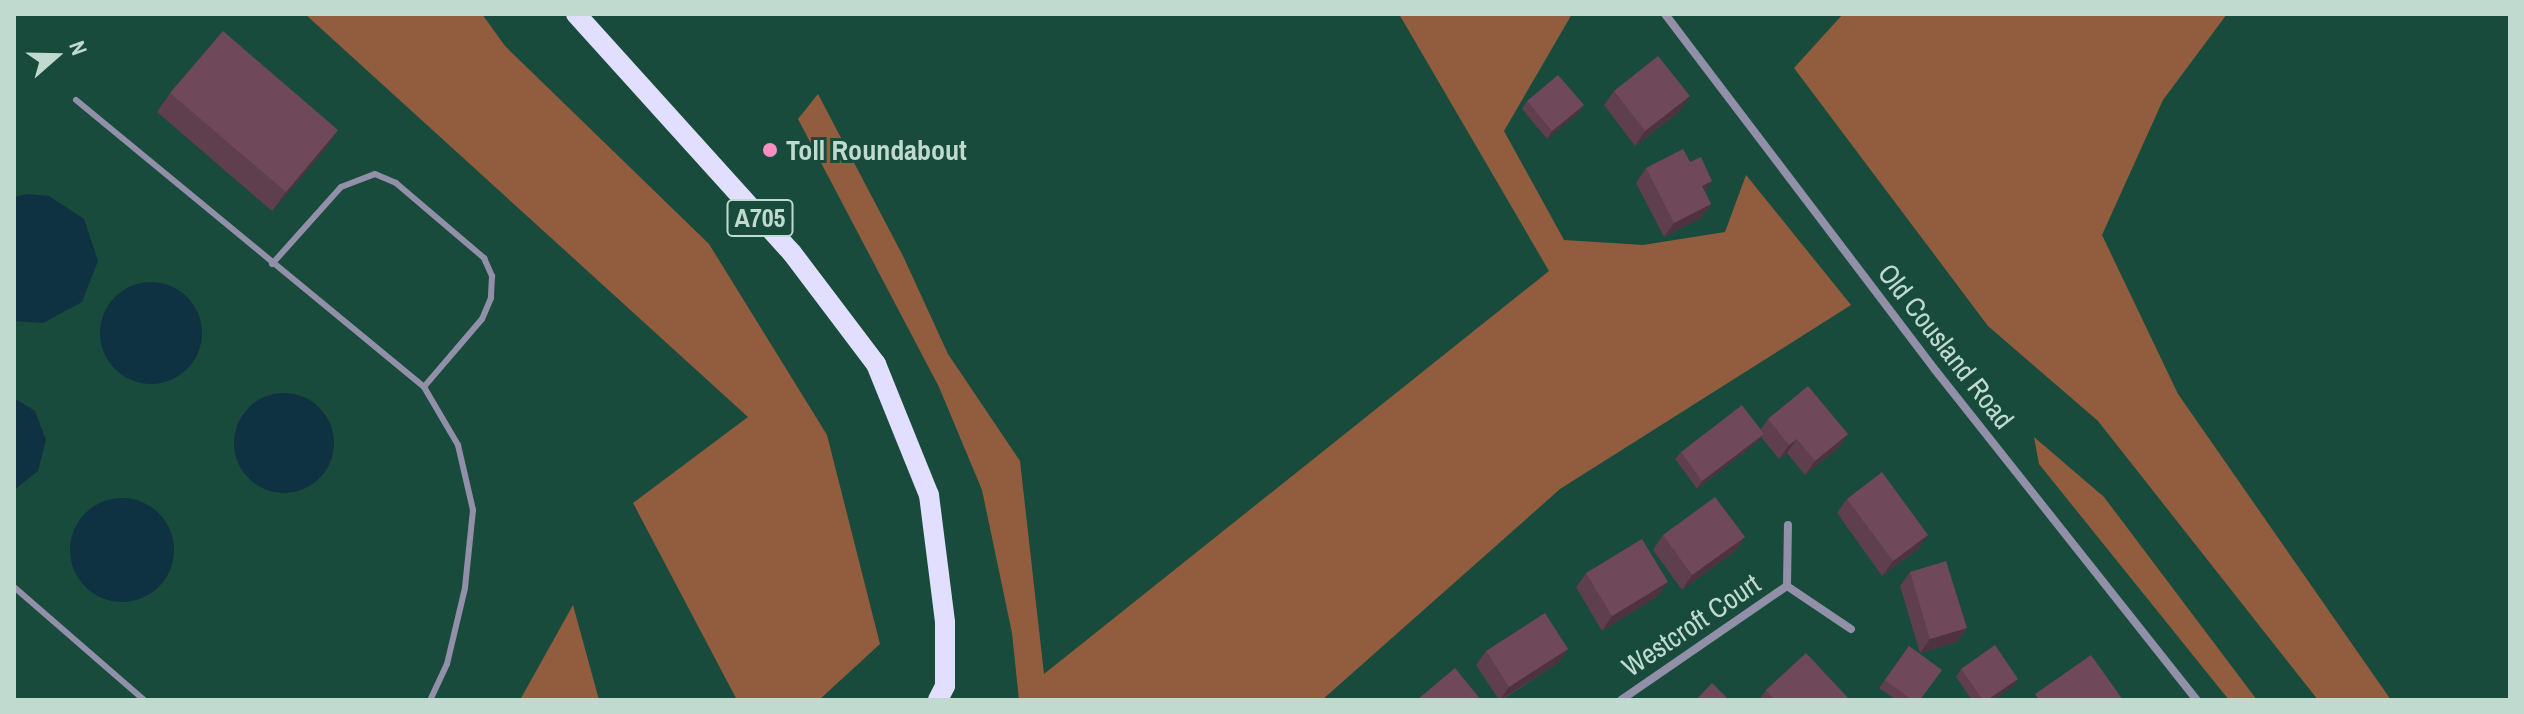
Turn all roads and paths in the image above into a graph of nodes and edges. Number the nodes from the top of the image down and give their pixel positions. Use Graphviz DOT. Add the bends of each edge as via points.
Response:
graph roads {
  1 [pos="576,14"];
  2 [pos="1665,14"];
  3 [pos="76,100"];
  4 [pos="272,264"];
  5 [pos="424,387"];
  6 [pos="1788,525"];
  7 [pos="1787,586"];
  8 [pos="14,587"];
  9 [pos="1851,629"];
  10 [pos="945,695"];
  11 [pos="144,700"];
  12 [pos="430,700"];
  13 [pos="1621,700"];
  14 [pos="2197,700"];
  1 -- 10 [label="main road, A705" via="792,253 876,364 929,495 943,597"];
  2 -- 14 [label="street, Old Cousland Road" via="1936,371"];
  3 -- 4 [label="lane"];
  4 -- 5 [label="lane"];
  4 -- 5 [label="lane" via="341,187 375,174 396,183 484,258 492,276 491,298 482,319"];
  5 -- 12 [label="lane" via="458,445 473,510 465,588 447,664"];
  6 -- 7 [label="street, Westcroft Court"];
  7 -- 9 [label="street, Westcroft Court"];
  7 -- 13 [label="street, Westcroft Court"];
  8 -- 11 [label="lane"];
}
